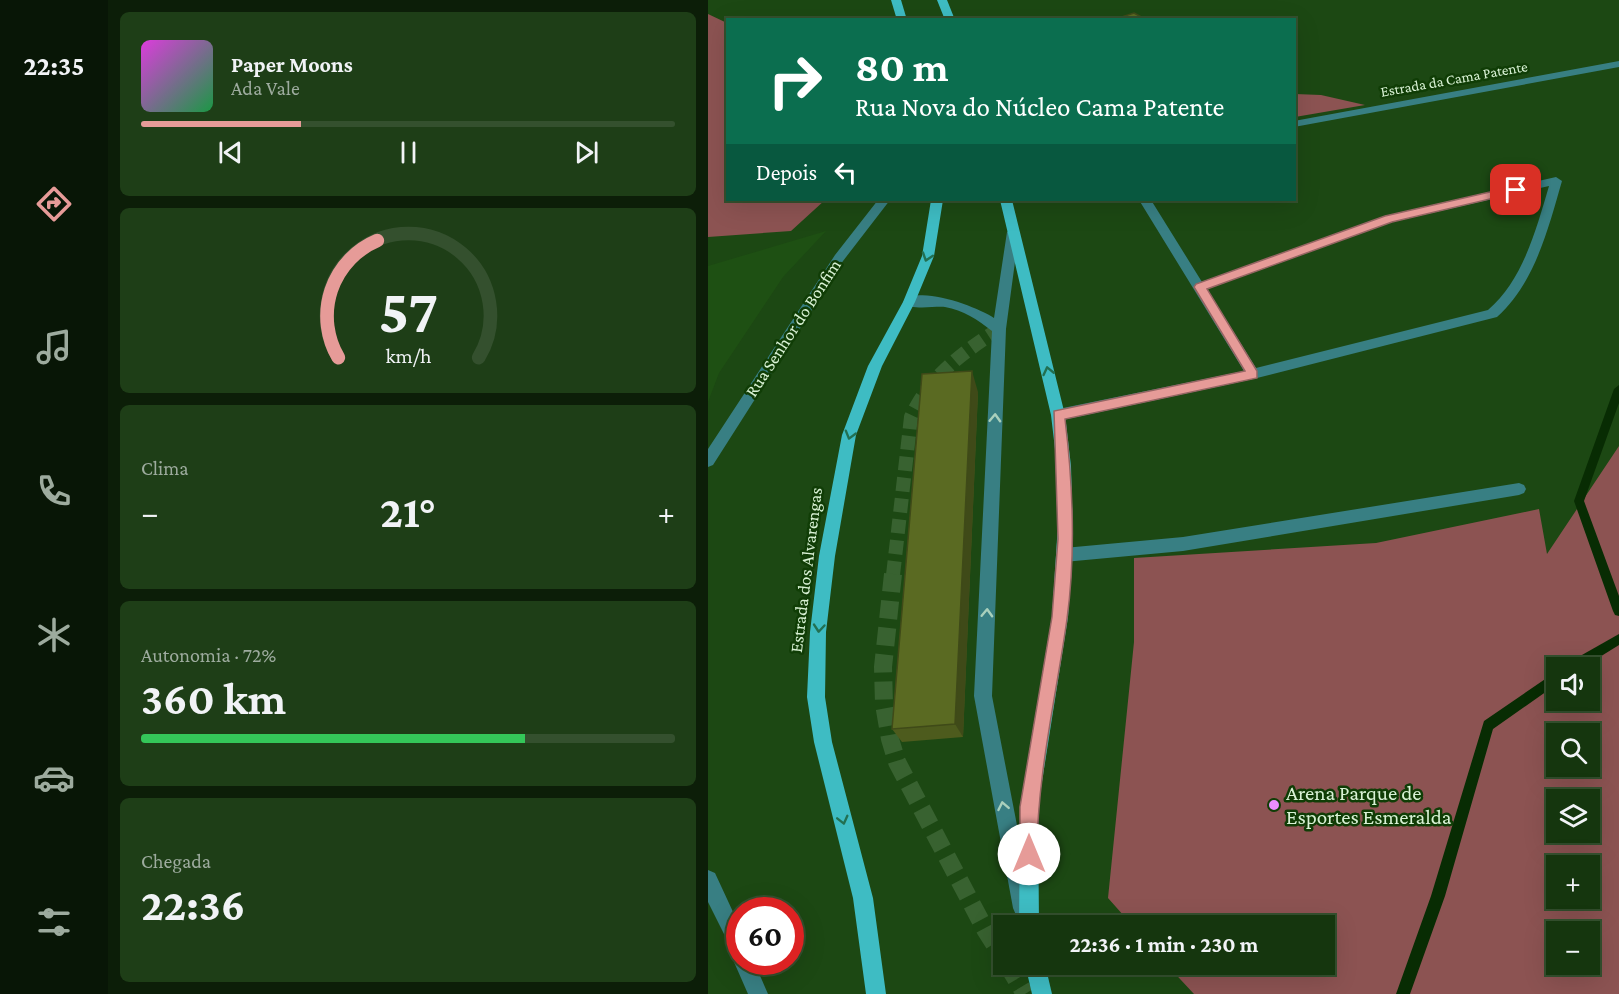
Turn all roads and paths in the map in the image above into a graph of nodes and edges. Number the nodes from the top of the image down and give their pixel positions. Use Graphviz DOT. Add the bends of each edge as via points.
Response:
graph roads {
  1 [pos="896,0"];
  2 [pos="942,0"];
  3 [pos="902,18"];
  4 [pos="949,18"];
  5 [pos="1619,64"];
  6 [pos="1296,124"];
  7 [pos="883,201"];
  8 [pos="937,201"];
  9 [pos="1006,201"];
  10 [pos="1146,201"];
  11 [pos="1013,232"];
  12 [pos="1200,287"];
  13 [pos="909,302"];
  14 [pos="999,328"];
  15 [pos="1253,374"];
  16 [pos="1059,415"];
  17 [pos="708,461"];
  18 [pos="1519,489"];
  19 [pos="1064,555"];
  20 [pos="708,880"];
  21 [pos="1026,915"];
  22 [pos="1028,915"];
  23 [pos="726,919"];
  24 [pos="750,975"];
  25 [pos="1038,975"];
  26 [pos="758,994"];
  27 [pos="876,994"];
  28 [pos="1042,994"];
  1 -- 3 [label="main road"];
  2 -- 4 [label="main road"];
  5 -- 6 [label="street, Estrada da Cama Patente"];
  7 -- 17 [label="street, Rua Senhor do Bonfim" via="839,258"];
  8 -- 13 [label="main road, Estrada dos Alvarengas, one-way" via="928,256"];
  9 -- 11 [label="main road"];
  10 -- 12 [label="street"];
  11 -- 14 [label="street"];
  16 -- 11 [label="main road, one-way"];
  12 -- 15 [label="street"];
  12 -- 15 [label="street" via="1389,219 1556,182 1543,226 1512,297 1503,307 1479,318"];
  13 -- 14 [label="street" via="955,303"];
  13 -- 27 [label="main road, Estrada dos Alvarengas, one-way" via="875,366 849,435 818,632 816,697 823,742 863,898"];
  21 -- 14 [label="street, one-way" via="983,696"];
  15 -- 16 [label="street"];
  16 -- 19 [label="main road" via="1064,466"];
  18 -- 19 [label="street" via="1183,544"];
  19 -- 22 [label="main road" via="1060,617 1029,807"];
  20 -- 23 [label="street"];
  24 -- 26 [label="street"];
  25 -- 28 [label="main road"];
}
